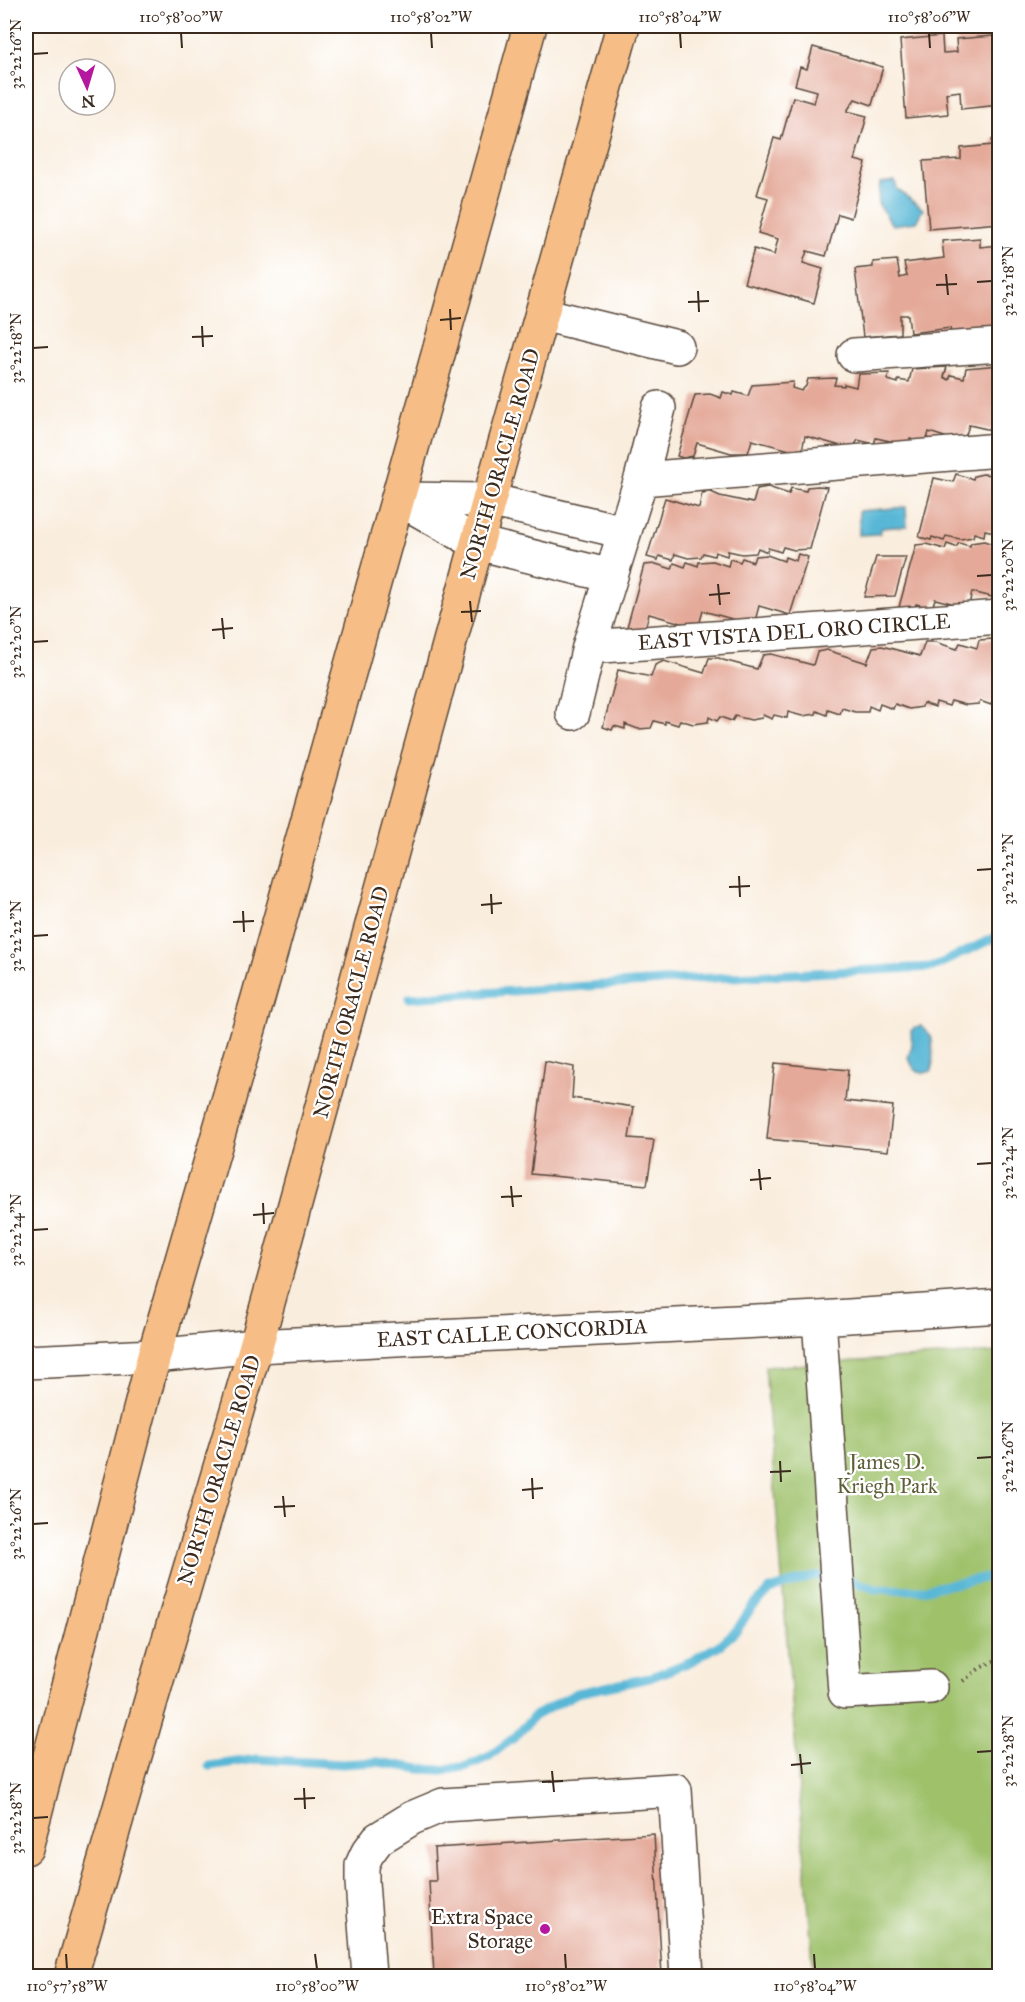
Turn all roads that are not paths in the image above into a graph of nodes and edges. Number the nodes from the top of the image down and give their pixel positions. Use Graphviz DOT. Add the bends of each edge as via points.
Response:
graph roads {
  1 [pos="531,26"];
  2 [pos="623,26"];
  3 [pos="542,314"];
  4 [pos="999,345"];
  5 [pos="677,347"];
  6 [pos="854,355"];
  7 [pos="659,408"];
  8 [pos="999,450"];
  9 [pos="641,479"];
  10 [pos="398,499"];
  11 [pos="489,500"];
  12 [pos="624,532"];
  13 [pos="477,543"];
  14 [pos="611,576"];
  15 [pos="999,617"];
  16 [pos="589,647"];
  17 [pos="573,713"];
  18 [pos="999,1306"];
  19 [pos="819,1318"];
  20 [pos="256,1346"];
  21 [pos="154,1356"];
  22 [pos="26,1362"];
  23 [pos="944,1687"];
  24 [pos="26,1848"];
  25 [pos="71,1977"];
  26 [pos="369,1977"];
  27 [pos="687,1977"];
  1 -- 10 [label="highway"];
  2 -- 3 [label="highway, NORTH ORACLE ROAD"];
  3 -- 5 [label="street"];
  3 -- 11 [label="highway, NORTH ORACLE ROAD"];
  4 -- 6 [label="street"];
  7 -- 9 [label="street"];
  8 -- 9 [label="street"];
  9 -- 12 [label="street"];
  10 -- 11 [label="street"];
  10 -- 13 [label="street"];
  10 -- 21 [label="highway"];
  11 -- 12 [label="street"];
  11 -- 13 [label="highway, NORTH ORACLE ROAD"];
  12 -- 14 [label="street"];
  13 -- 14 [label="street"];
  13 -- 20 [label="highway, NORTH ORACLE ROAD"];
  14 -- 16 [label="street"];
  15 -- 16 [label="street, EAST VISTA DEL ORO CIRCLE"];
  16 -- 17 [label="street"];
  18 -- 19 [label="street, EAST CALLE CONCORDIA"];
  19 -- 20 [label="street, EAST CALLE CONCORDIA"];
  19 -- 23 [label="street" via="845,1692"];
  20 -- 21 [label="street, EAST CALLE CONCORDIA"];
  20 -- 25 [label="highway, NORTH ORACLE ROAD"];
  21 -- 22 [label="street, EAST CALLE CONCORDIA"];
  21 -- 24 [label="highway"];
  26 -- 27 [label="street" via="362,1865 378,1839 412,1818 442,1805 675,1790"];
}
